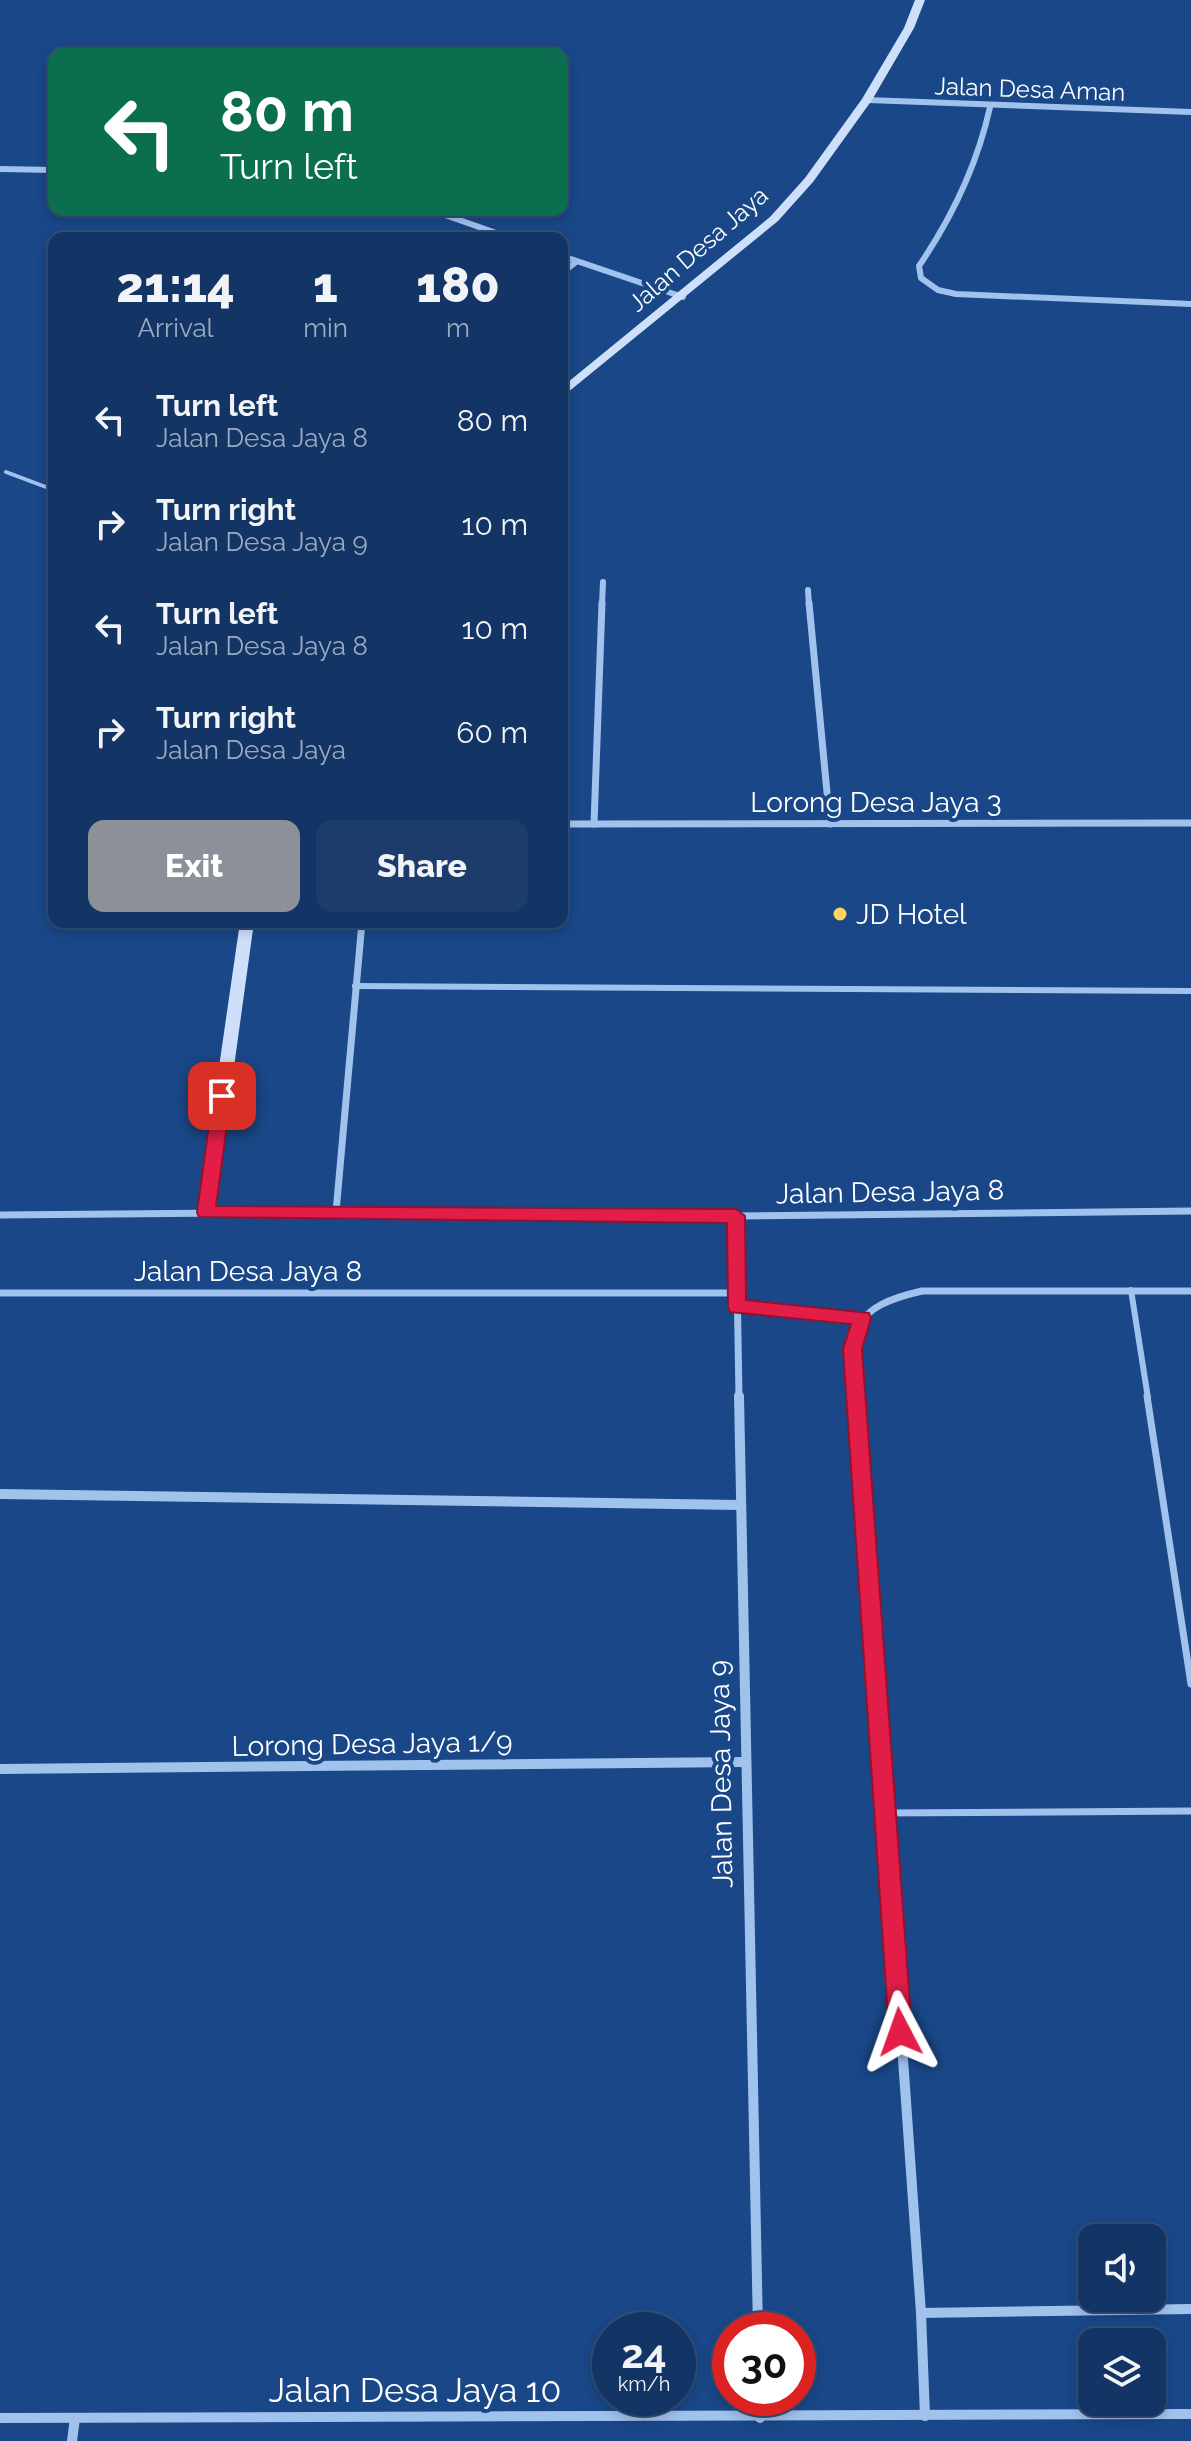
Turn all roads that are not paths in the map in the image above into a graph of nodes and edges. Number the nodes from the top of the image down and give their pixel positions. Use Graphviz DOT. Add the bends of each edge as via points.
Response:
graph roads {
  1 [pos="920,0"];
  2 [pos="867,100"];
  3 [pos="990,107"];
  4 [pos="1191,112"];
  5 [pos="0,169"];
  6 [pos="48,170"];
  7 [pos="448,216"];
  8 [pos="493,232"];
  9 [pos="568,259"];
  10 [pos="576,262"];
  11 [pos="568,268"];
  12 [pos="683,297"];
  13 [pos="1191,304"];
  14 [pos="568,388"];
  15 [pos="6,472"];
  16 [pos="48,488"];
  17 [pos="603,582"];
  18 [pos="808,590"];
  19 [pos="1191,823"];
  20 [pos="568,824"];
  21 [pos="594,824"];
  22 [pos="830,824"];
  23 [pos="246,928"];
  24 [pos="361,928"];
  25 [pos="355,986"];
  26 [pos="1191,991"];
  27 [pos="1191,1211"];
  28 [pos="206,1212"];
  29 [pos="336,1212"];
  30 [pos="0,1215"];
  31 [pos="736,1216"];
  32 [pos="1131,1290"];
  33 [pos="1191,1291"];
  34 [pos="0,1293"];
  35 [pos="737,1293"];
  36 [pos="737,1307"];
  37 [pos="862,1318"];
  38 [pos="0,1494"];
  39 [pos="740,1505"];
  40 [pos="1191,1684"];
  41 [pos="744,1762"];
  42 [pos="0,1769"];
  43 [pos="1191,1811"];
  44 [pos="884,1813"];
  45 [pos="1191,2309"];
  46 [pos="758,2312"];
  47 [pos="921,2313"];
  48 [pos="1191,2414"];
  49 [pos="925,2416"];
  50 [pos="0,2418"];
  51 [pos="75,2418"];
  52 [pos="760,2418"];
  53 [pos="72,2441"];
  1 -- 2 [label="street, Jalan Desa Jaya"];
  2 -- 3 [label="street, Jalan Desa Aman"];
  2 -- 12 [label="street, Jalan Desa Jaya" via="774,219"];
  3 -- 4 [label="street, Jalan Desa Aman"];
  3 -- 13 [label="street" via="971,180 919,266 921,278 956,294"];
  5 -- 6 [label="street"];
  7 -- 8 [label="street"];
  9 -- 10 [label="street"];
  10 -- 11 [label="street"];
  10 -- 12 [label="street"];
  12 -- 14 [label="street, Jalan Desa Jaya"];
  15 -- 16 [label="lane"];
  17 -- 21 [label="street"];
  18 -- 22 [label="street"];
  19 -- 22 [label="street, Lorong Desa Jaya 3"];
  20 -- 21 [label="street, Lorong Desa Jaya 3"];
  21 -- 22 [label="street, Lorong Desa Jaya 3"];
  23 -- 28 [label="street"];
  24 -- 25 [label="street"];
  25 -- 26 [label="lane"];
  25 -- 29 [label="street"];
  27 -- 31 [label="street, Jalan Desa Jaya 8"];
  28 -- 29 [label="street, Jalan Desa Jaya 8"];
  28 -- 30 [label="street, Jalan Desa Jaya 8"];
  29 -- 31 [label="street, Jalan Desa Jaya 8"];
  31 -- 35 [label="street, Jalan Desa Jaya 9"];
  32 -- 33 [label="street"];
  32 -- 37 [label="street" via="922,1291 880,1301"];
  32 -- 40 [label="lane"];
  34 -- 35 [label="street, Jalan Desa Jaya 8"];
  35 -- 36 [label="street, Jalan Desa Jaya 9"];
  36 -- 37 [label="street"];
  36 -- 39 [label="street, Jalan Desa Jaya 9"];
  37 -- 44 [label="street" via="853,1349"];
  38 -- 39 [label="street"];
  39 -- 41 [label="street, Jalan Desa Jaya 9"];
  41 -- 42 [label="street, Lorong Desa Jaya 1/9"];
  41 -- 46 [label="street, Jalan Desa Jaya 9"];
  43 -- 44 [label="lane"];
  44 -- 47 [label="street"];
  45 -- 47 [label="street"];
  47 -- 49 [label="street"];
  48 -- 49 [label="street, Jalan Desa Jaya 10"];
  49 -- 52 [label="street, Jalan Desa Jaya 10"];
  50 -- 51 [label="street, Jalan Desa Jaya 10"];
  51 -- 52 [label="street, Jalan Desa Jaya 10"];
  51 -- 53 [label="street"];
}
